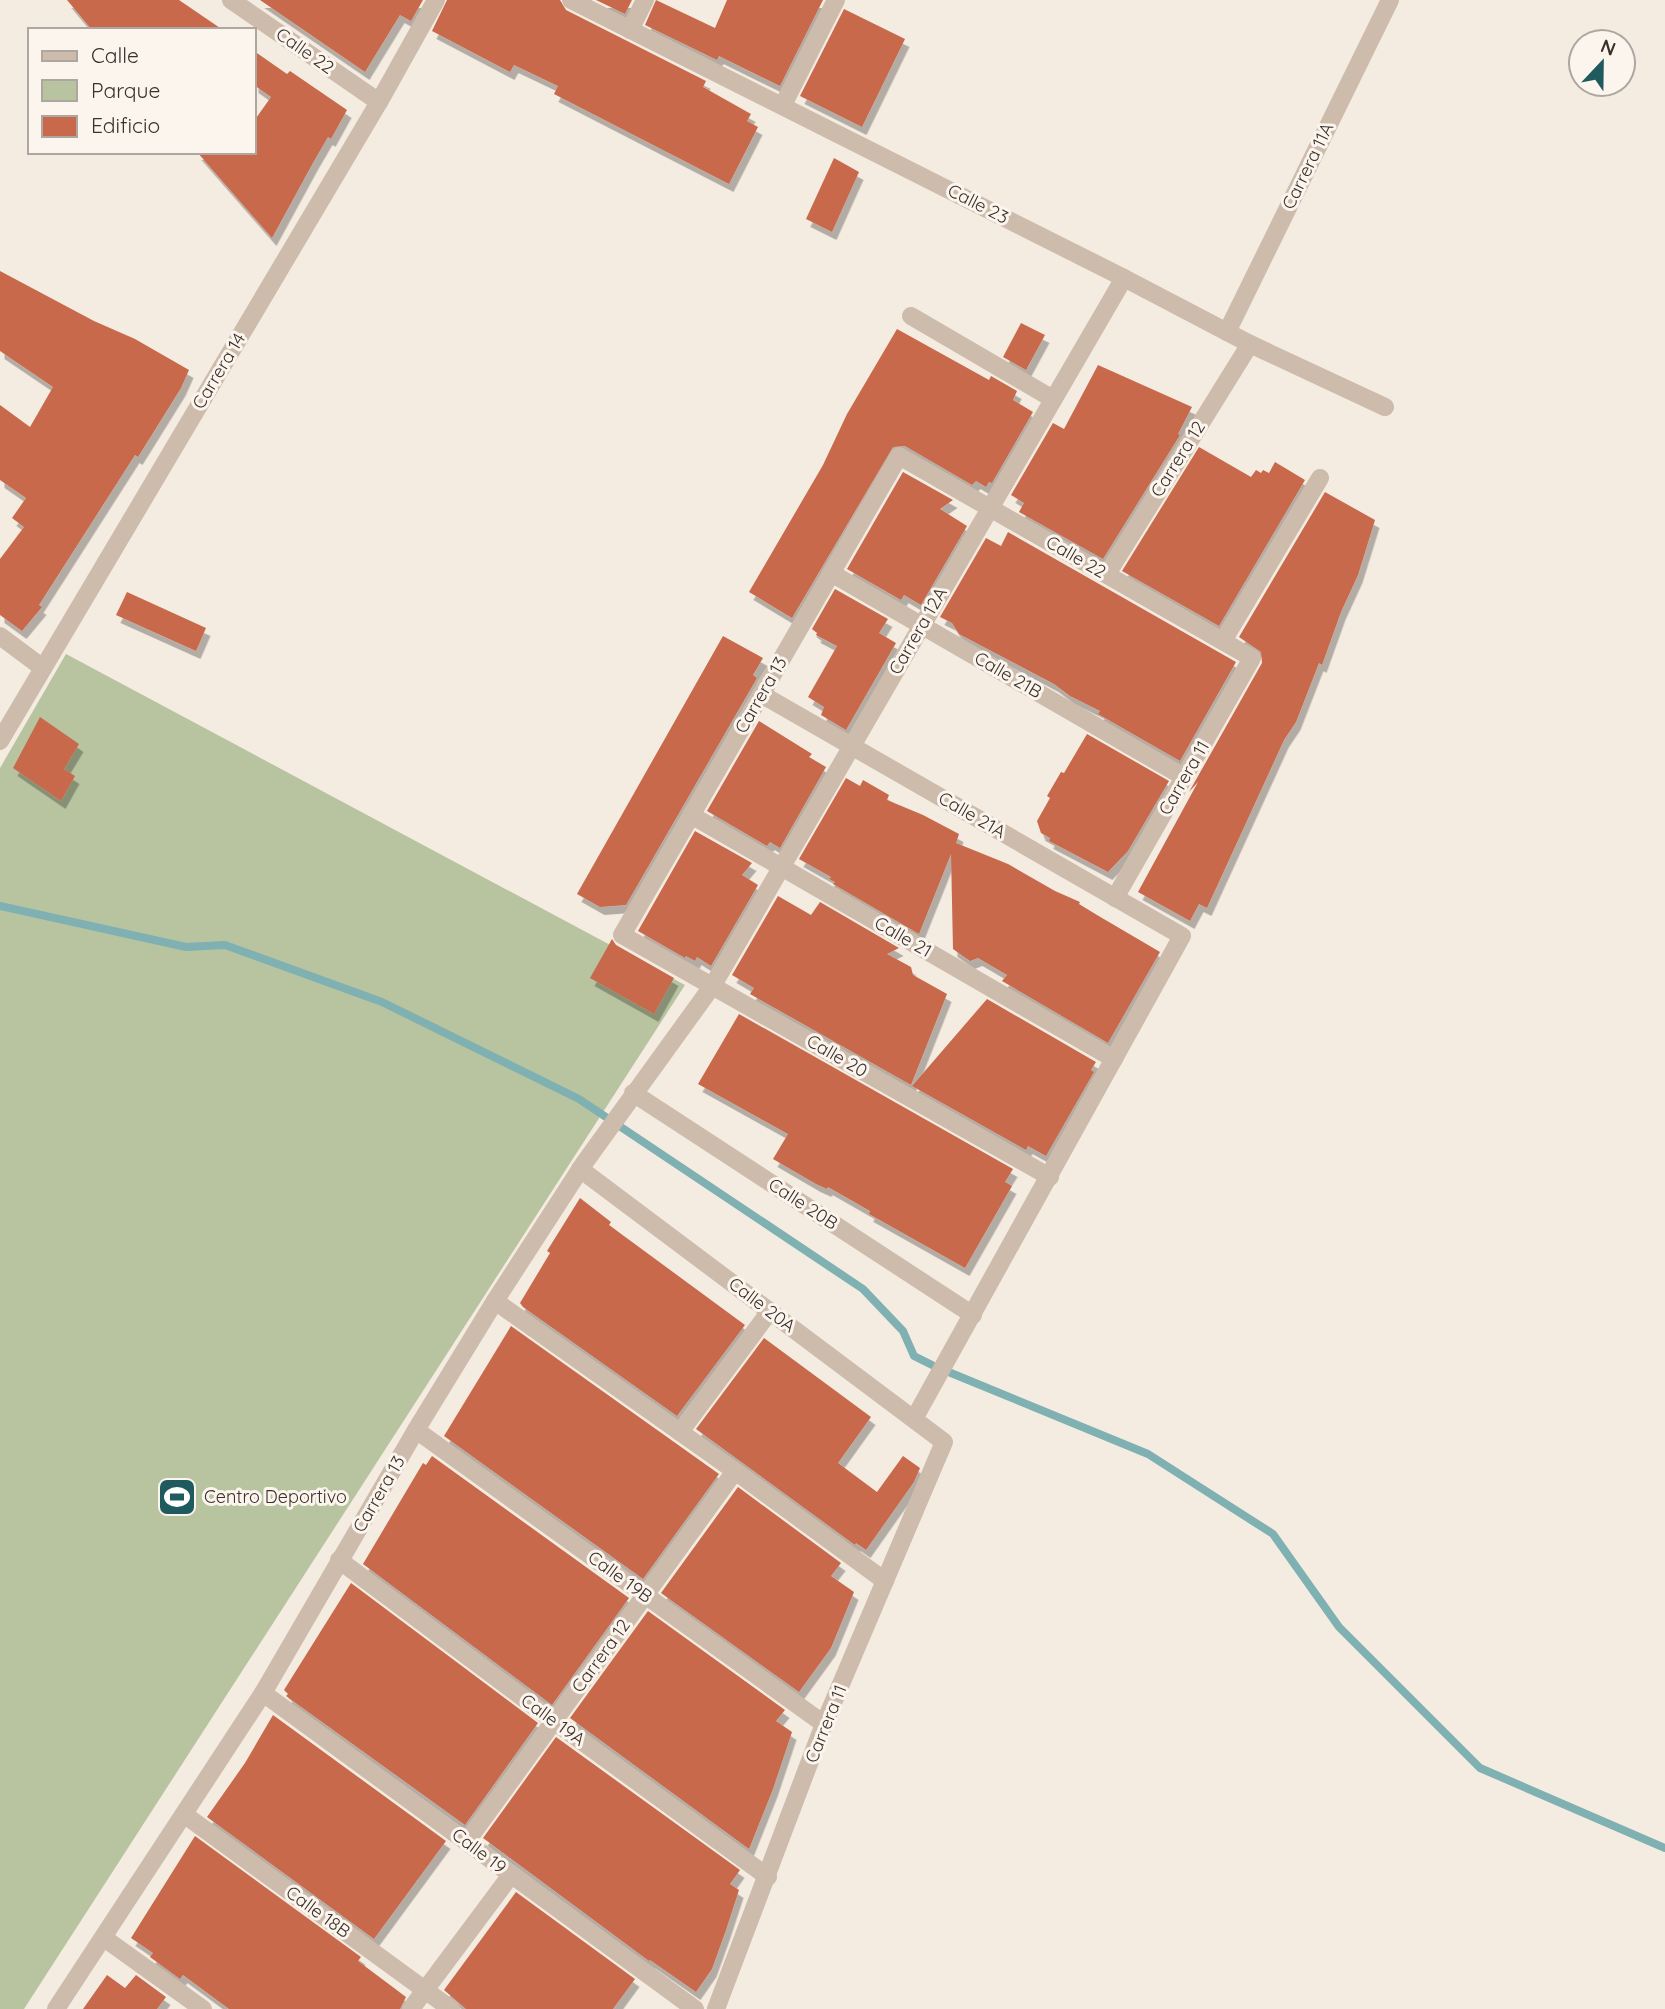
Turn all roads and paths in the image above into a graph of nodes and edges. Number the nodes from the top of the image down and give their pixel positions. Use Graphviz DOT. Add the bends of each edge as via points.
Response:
graph roads {
  1 [pos="231,0"];
  2 [pos="436,0"];
  3 [pos="572,0"];
  4 [pos="645,0"];
  5 [pos="836,0"];
  6 [pos="1390,0"];
  7 [pos="630,30"];
  8 [pos="379,102"];
  9 [pos="783,106"];
  10 [pos="1124,278"];
  11 [pos="911,316"];
  12 [pos="1227,332"];
  13 [pos="1250,344"];
  14 [pos="1053,400"];
  15 [pos="1385,407"];
  16 [pos="899,456"];
  17 [pos="1320,478"];
  18 [pos="990,508"];
  19 [pos="831,573"];
  20 [pos="1107,574"];
  21 [pos="921,625"];
  22 [pos="0,636"];
  23 [pos="1223,641"];
  24 [pos="1252,658"];
  25 [pos="43,668"];
  26 [pos="761,694"];
  27 [pos="0,741"];
  28 [pos="852,746"];
  29 [pos="1184,777"];
  30 [pos="691,815"];
  31 [pos="782,867"];
  32 [pos="1115,898"];
  33 [pos="622,935"];
  34 [pos="713,985"];
  35 [pos="1114,1059"];
  36 [pos="631,1097"];
  37 [pos="583,1165"];
  38 [pos="1050,1177"];
  39 [pos="495,1301"];
  40 [pos="770,1311"];
  41 [pos="973,1315"];
  42 [pos="914,1419"];
  43 [pos="416,1430"];
  44 [pos="680,1432"];
  45 [pos="944,1441"];
  46 [pos="735,1471"];
  47 [pos="340,1560"];
  48 [pos="885,1581"];
  49 [pos="645,1595"];
  50 [pos="263,1693"];
  51 [pos="554,1721"];
  52 [pos="824,1724"];
  53 [pos="185,1815"];
  54 [pos="467,1841"];
  55 [pos="511,1875"];
  56 [pos="768,1877"];
  57 [pos="104,1938"];
  58 [pos="425,1990"];
  59 [pos="56,2009"];
  60 [pos="203,2009"];
  61 [pos="411,2009"];
  62 [pos="451,2009"];
  63 [pos="695,2009"];
  64 [pos="716,2009"];
  1 -- 8 [label="street, Calle 22"];
  2 -- 8 [label="street, Carrera 14"];
  3 -- 7 [label="street, Calle 23"];
  4 -- 7 [label="street"];
  5 -- 9 [label="street"];
  6 -- 12 [label="street, Carrera 11A"];
  7 -- 9 [label="street, Calle 23"];
  8 -- 25 [label="street, Carrera 14"];
  9 -- 10 [label="street, Calle 23"];
  10 -- 12 [label="street, Calle 23"];
  10 -- 14 [label="street, Carrera 12A"];
  11 -- 14 [label="street"];
  12 -- 13 [label="street, Calle 23"];
  13 -- 15 [label="street, Calle 23"];
  13 -- 20 [label="street, Carrera 12"];
  14 -- 18 [label="street, Carrera 12A"];
  16 -- 18 [label="street, Calle 22"];
  16 -- 19 [label="street, Carrera 13"];
  17 -- 23 [label="street"];
  18 -- 20 [label="street, Calle 22"];
  18 -- 21 [label="street, Carrera 12A"];
  19 -- 21 [label="street, Calle 21B"];
  19 -- 26 [label="street, Carrera 13"];
  20 -- 23 [label="street, Calle 22"];
  21 -- 28 [label="street, Carrera 12A"];
  21 -- 29 [label="street, Calle 21B"];
  22 -- 25 [label="street"];
  23 -- 24 [label="street, Calle 22"];
  24 -- 29 [label="street, Carrera 11"];
  25 -- 27 [label="street, Carrera 14"];
  26 -- 28 [label="street, Calle 21A"];
  26 -- 30 [label="street, Carrera 13"];
  28 -- 31 [label="street, Carrera 12A"];
  28 -- 32 [label="street, Calle 21A"];
  29 -- 32 [label="street, Carrera 11"];
  30 -- 31 [label="street, Calle 21"];
  30 -- 33 [label="street, Carrera 13"];
  31 -- 34 [label="street, Carrera 12A"];
  31 -- 35 [label="street, Calle 21"];
  32 -- 35 [label="street, Calle 21A" via="1182,936"];
  33 -- 34 [label="street, Calle 20"];
  34 -- 36 [label="street, Carrera 13"];
  34 -- 38 [label="street, Calle 20"];
  35 -- 38 [label="street"];
  36 -- 37 [label="street, Carrera 13"];
  36 -- 41 [label="street, Calle 20B"];
  37 -- 39 [label="street, Carrera 13"];
  37 -- 40 [label="street, Calle 20A"];
  38 -- 41 [label="street"];
  39 -- 43 [label="street, Carrera 13"];
  39 -- 44 [label="street"];
  40 -- 42 [label="street, Calle 20A"];
  40 -- 44 [label="street"];
  41 -- 42 [label="street"];
  42 -- 45 [label="street, Calle 20A"];
  43 -- 47 [label="street, Carrera 13"];
  43 -- 49 [label="street, Calle 19B"];
  44 -- 46 [label="street"];
  45 -- 48 [label="street, Carrera 11"];
  46 -- 48 [label="street"];
  46 -- 49 [label="street, Carrera 12"];
  47 -- 50 [label="street, Carrera 13"];
  47 -- 51 [label="street, Calle 19A"];
  48 -- 52 [label="street, Carrera 11"];
  49 -- 51 [label="street, Carrera 12"];
  49 -- 52 [label="street, Calle 19B"];
  50 -- 53 [label="street, Carrera 13"];
  50 -- 54 [label="street, Calle 19"];
  51 -- 54 [label="street, Carrera 12"];
  51 -- 56 [label="street, Calle 19A"];
  52 -- 56 [label="street, Carrera 11"];
  53 -- 57 [label="street, Carrera 13"];
  53 -- 58 [label="street, Calle 18B"];
  54 -- 55 [label="street, Calle 19"];
  55 -- 58 [label="street"];
  55 -- 63 [label="street, Calle 19"];
  56 -- 64 [label="street, Carrera 11"];
  57 -- 59 [label="street, Carrera 13"];
  57 -- 60 [label="street"];
  58 -- 61 [label="street"];
  58 -- 62 [label="street, Calle 18B"];
}
